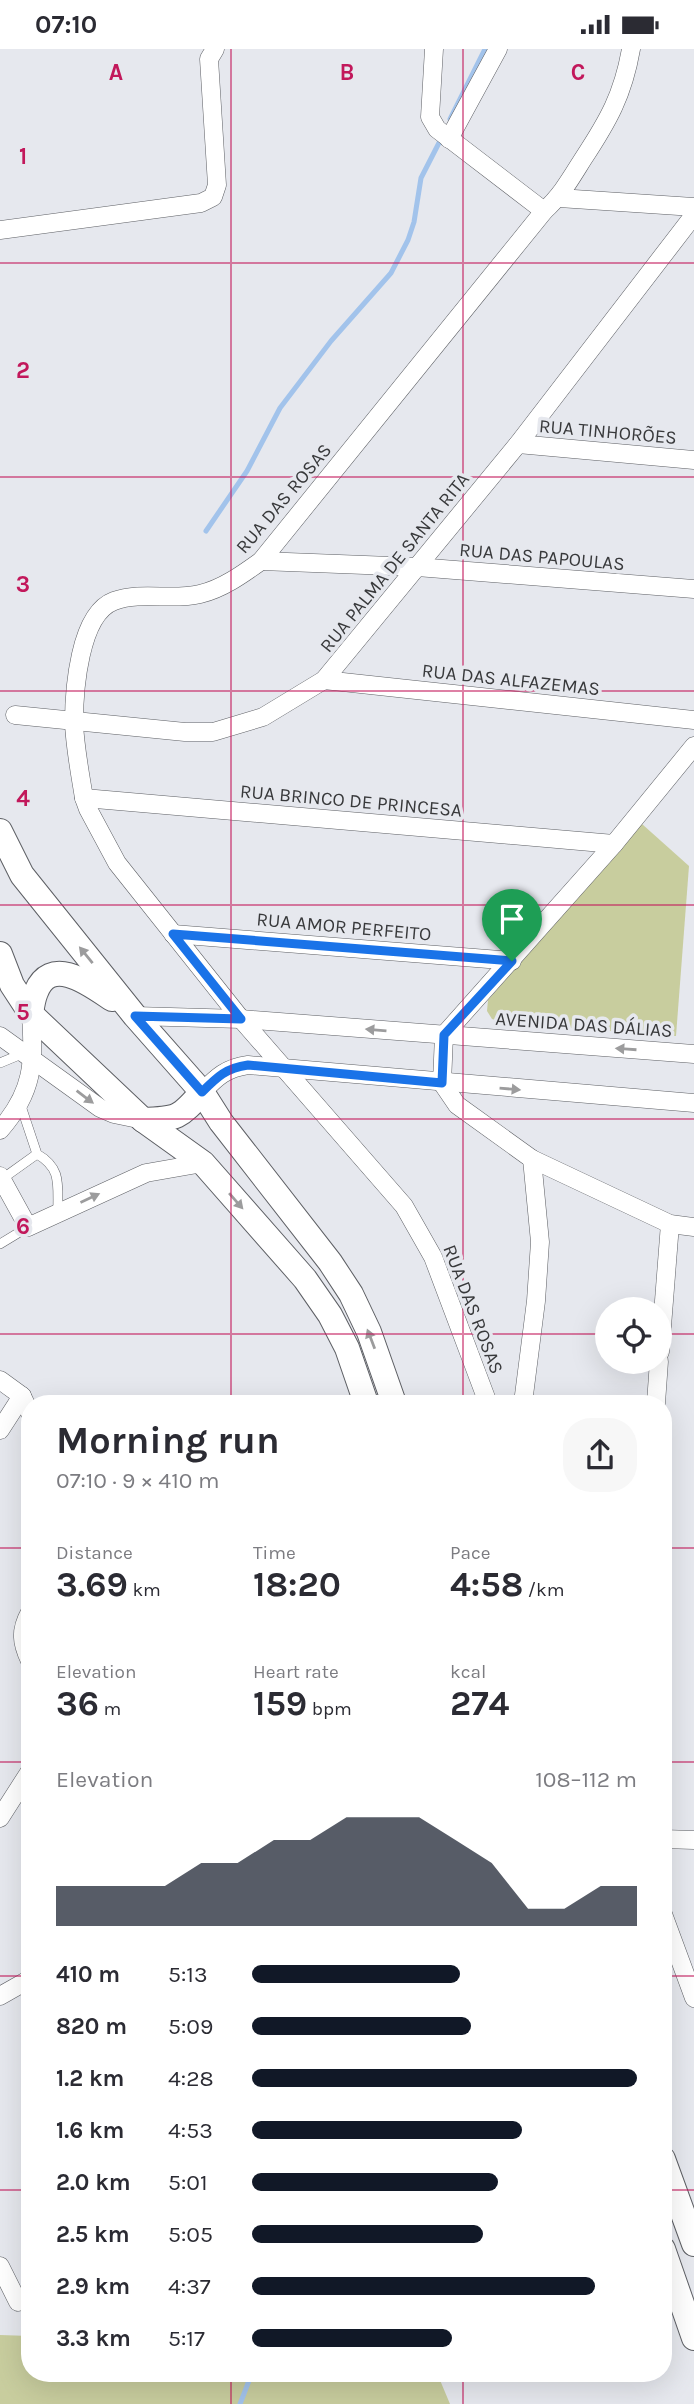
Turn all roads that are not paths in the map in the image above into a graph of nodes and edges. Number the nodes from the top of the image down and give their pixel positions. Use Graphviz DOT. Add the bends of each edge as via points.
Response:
graph roads {
  1 [pos="215,49"];
  2 [pos="434,49"];
  3 [pos="498,49"];
  4 [pos="631,49"];
  5 [pos="444,135"];
  6 [pos="559,198"];
  7 [pos="694,207"];
  8 [pos="544,211"];
  9 [pos="694,215"];
  10 [pos="0,230"];
  11 [pos="519,444"];
  12 [pos="694,460"];
  13 [pos="261,561"];
  14 [pos="417,567"];
  15 [pos="694,589"];
  16 [pos="324,680"];
  17 [pos="15,715"];
  18 [pos="694,720"];
  19 [pos="74,722"];
  20 [pos="694,746"];
  21 [pos="84,798"];
  22 [pos="0,831"];
  23 [pos="614,844"];
  24 [pos="173,934"];
  25 [pos="0,954"];
  26 [pos="512,961"];
  27 [pos="30,1014"];
  28 [pos="135,1016"];
  29 [pos="241,1019"];
  30 [pos="444,1035"];
  31 [pos="1,1038"];
  32 [pos="694,1053"];
  33 [pos="29,1055"];
  34 [pos="0,1063"];
  35 [pos="286,1069"];
  36 [pos="442,1083"];
  37 [pos="202,1092"];
  38 [pos="20,1103"];
  39 [pos="694,1103"];
  40 [pos="143,1120"];
  41 [pos="0,1130"];
  42 [pos="37,1154"];
  43 [pos="532,1159"];
  44 [pos="203,1163"];
  45 [pos="1,1177"];
  46 [pos="6,1200"];
  47 [pos="58,1213"];
  48 [pos="670,1224"];
  49 [pos="28,1227"];
  50 [pos="694,1227"];
  51 [pos="0,1244"];
  52 [pos="664,1297"];
  53 [pos="658,1374"];
  54 [pos="0,1380"];
  55 [pos="21,1395"];
  56 [pos="363,1395"];
  57 [pos="391,1395"];
  58 [pos="485,1395"];
  59 [pos="524,1395"];
  60 [pos="657,1395"];
  61 [pos="21,1398"];
  62 [pos="0,1430"];
  63 [pos="21,1785"];
  64 [pos="0,1818"];
  65 [pos="672,1839"];
  66 [pos="694,1840"];
  67 [pos="672,1933"];
  68 [pos="688,1968"];
  69 [pos="21,1984"];
  70 [pos="0,1996"];
  71 [pos="694,1998"];
  72 [pos="672,2183"];
  73 [pos="694,2244"];
  74 [pos="0,2266"];
  75 [pos="672,2275"];
  76 [pos="18,2302"];
  77 [pos="694,2337"];
  1 -- 10 [label="street" via="209,59 217,185 213,197 201,203"];
  2 -- 5 [label="street" via="430,117"];
  3 -- 5 [label="street"];
  4 -- 6 [label="street, RUA DAS ROSAS" via="626,78 610,117"];
  5 -- 8 [label="street"];
  6 -- 7 [label="street"];
  6 -- 8 [label="street, RUA DAS ROSAS"];
  8 -- 13 [label="street, RUA DAS ROSAS"];
  9 -- 11 [label="street, RUA PALMA DE SANTA RITA"];
  11 -- 12 [label="street, RUA TINHORÕES"];
  11 -- 14 [label="street, RUA PALMA DE SANTA RITA"];
  13 -- 14 [label="street, RUA DAS PAPOULAS"];
  13 -- 19 [label="street, RUA DAS ROSAS" via="238,578 200,594 128,598 111,602 95,615 79,663"];
  14 -- 15 [label="street, RUA DAS PAPOULAS"];
  14 -- 16 [label="street, RUA PALMA DE SANTA RITA"];
  16 -- 18 [label="street, RUA DAS ALFAZEMAS"];
  16 -- 19 [label="street, RUA PALMA DE SANTA RITA" via="263,717 213,732"];
  17 -- 19 [label="street, RUA PALMA DE SANTA RITA"];
  19 -- 21 [label="street, RUA DAS ROSAS"];
  20 -- 23 [label="street"];
  21 -- 23 [label="street, RUA BRINCO DE PRINCESA"];
  21 -- 24 [label="street, RUA DAS ROSAS" via="117,863"];
  28 -- 22 [label="main road, one-way" via="22,875"];
  23 -- 26 [label="street"];
  24 -- 26 [label="street, RUA AMOR PERFEITO"];
  24 -- 29 [label="street, RUA DAS ROSAS"];
  25 -- 27 [label="main road"];
  26 -- 30 [label="street"];
  27 -- 28 [label="main road" via="36,991 55,973 86,981"];
  27 -- 33 [label="street"];
  27 -- 40 [label="main road"];
  28 -- 29 [label="street, AVENIDA DAS DÁLIAS"];
  28 -- 37 [label="main road"];
  30 -- 29 [label="street, AVENIDA DAS DÁLIAS, one-way"];
  29 -- 35 [label="street, RUA DAS ROSAS"];
  32 -- 30 [label="street, AVENIDA DAS DÁLIAS, one-way"];
  30 -- 36 [label="street"];
  31 -- 33 [label="street"];
  33 -- 34 [label="lane"];
  33 -- 38 [label="street"];
  33 -- 40 [label="street, one-way" via="100,1108"];
  35 -- 36 [label="street"];
  35 -- 37 [label="street" via="233,1067"];
  35 -- 58 [label="street, RUA DAS ROSAS" via="404,1206 433,1257"];
  36 -- 39 [label="street, one-way"];
  36 -- 43 [label="street" via="457,1105"];
  37 -- 40 [label="main road" via="182,1114"];
  57 -- 37 [label="main road, one-way" via="351,1294"];
  38 -- 41 [label="street"];
  38 -- 42 [label="lane"];
  40 -- 44 [label="main road"];
  42 -- 45 [label="lane"];
  42 -- 47 [label="lane" via="55,1168"];
  43 -- 48 [label="street"];
  43 -- 59 [label="street" via="540,1242"];
  47 -- 44 [label="street, one-way" via="146,1173"];
  44 -- 56 [label="main road, one-way" via="305,1279 330,1315"];
  45 -- 46 [label="street"];
  46 -- 49 [label="street"];
  47 -- 49 [label="street"];
  48 -- 50 [label="street"];
  48 -- 52 [label="street"];
  49 -- 51 [label="lane"];
  53 -- 60 [label="street"];
  54 -- 55 [label="street"];
  61 -- 62 [label="street"];
  63 -- 64 [label="street"];
  65 -- 66 [label="street"];
  67 -- 68 [label="street"];
  68 -- 71 [label="street"];
  69 -- 70 [label="street"];
  72 -- 73 [label="main road"];
  74 -- 76 [label="street"];
  75 -- 77 [label="main road"];
}
